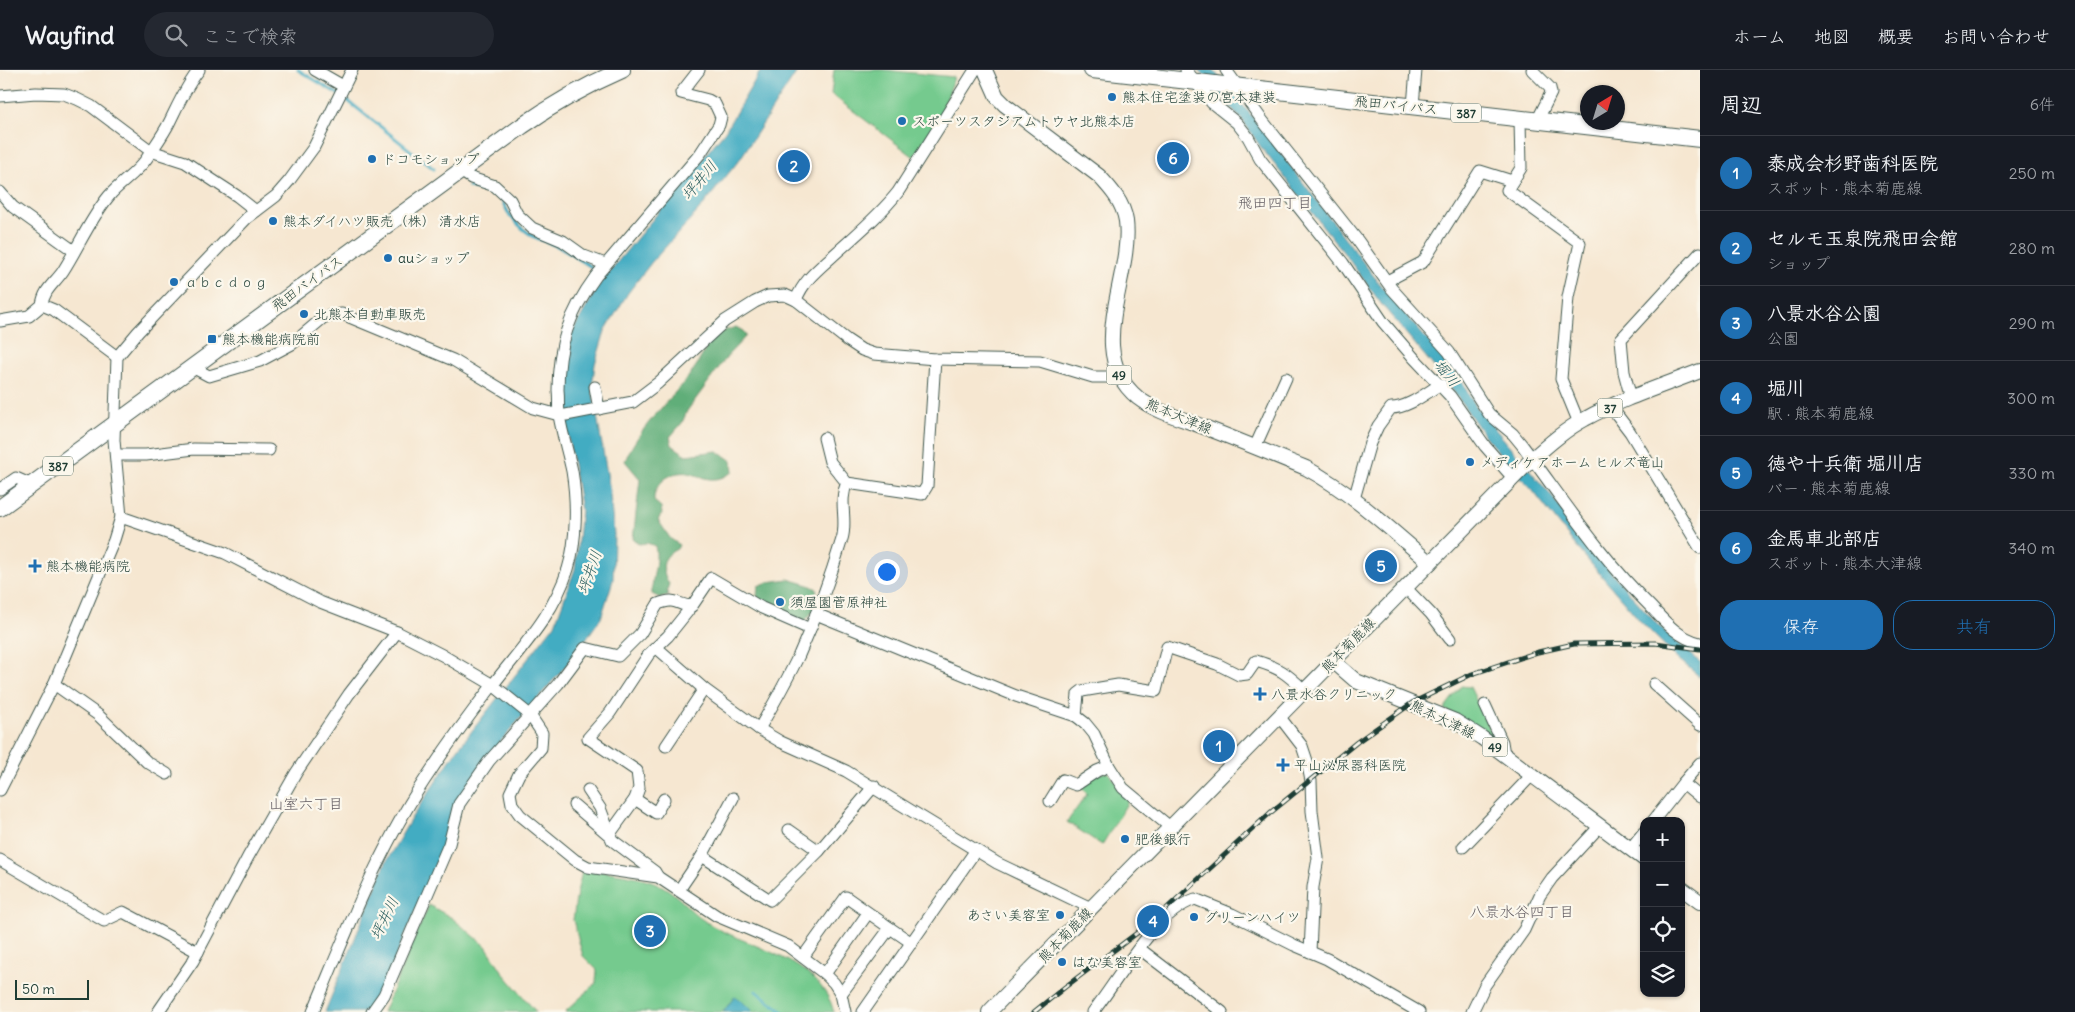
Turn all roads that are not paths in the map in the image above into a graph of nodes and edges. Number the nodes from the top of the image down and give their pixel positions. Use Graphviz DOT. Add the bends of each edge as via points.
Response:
graph roads {
  1 [pos="199,70"];
  2 [pos="315,70"];
  3 [pos="352,70"];
  4 [pos="699,70"];
  5 [pos="975,70"];
  6 [pos="985,70"];
  7 [pos="1092,70"];
  8 [pos="1226,70"];
  9 [pos="1416,70"];
  10 [pos="1532,70"];
  11 [pos="617,71"];
  12 [pos="1194,79"];
  13 [pos="343,86"];
  14 [pos="1237,87"];
  15 [pos="0,96"];
  16 [pos="1413,106"];
  17 [pos="1520,119"];
  18 [pos="1537,121"];
  19 [pos="1700,139"];
  20 [pos="151,151"];
  21 [pos="460,170"];
  22 [pos="1512,181"];
  23 [pos="0,192"];
  24 [pos="256,211"];
  25 [pos="74,251"];
  26 [pos="1700,253"];
  27 [pos="605,264"];
  28 [pos="1387,281"];
  29 [pos="796,300"];
  30 [pos="42,305"];
  31 [pos="0,321"];
  32 [pos="117,357"];
  33 [pos="935,359"];
  34 [pos="194,368"];
  35 [pos="1700,371"];
  36 [pos="1119,376"];
  37 [pos="1286,378"];
  38 [pos="1441,384"];
  39 [pos="595,387"];
  40 [pos="1631,398"];
  41 [pos="1611,407"];
  42 [pos="596,410"];
  43 [pos="562,415"];
  44 [pos="1579,423"];
  45 [pos="116,425"];
  46 [pos="824,438"];
  47 [pos="1255,447"];
  48 [pos="268,450"];
  49 [pos="116,455"];
  50 [pos="1531,460"];
  51 [pos="1514,477"];
  52 [pos="847,483"];
  53 [pos="32,485"];
  54 [pos="0,489"];
  55 [pos="1354,499"];
  56 [pos="0,508"];
  57 [pos="121,517"];
  58 [pos="1700,548"];
  59 [pos="1430,563"];
  60 [pos="1404,588"];
  61 [pos="687,606"];
  62 [pos="816,614"];
  63 [pos="810,630"];
  64 [pos="397,632"];
  65 [pos="1450,639"];
  66 [pos="1700,643"];
  67 [pos="657,648"];
  68 [pos="1333,661"];
  69 [pos="54,684"];
  70 [pos="1654,684"];
  71 [pos="496,687"];
  72 [pos="704,689"];
  73 [pos="1304,690"];
  74 [pos="1485,705"];
  75 [pos="527,712"];
  76 [pos="1076,716"];
  77 [pos="1279,716"];
  78 [pos="1700,724"];
  79 [pos="759,729"];
  80 [pos="666,746"];
  81 [pos="1504,754"];
  82 [pos="1700,763"];
  83 [pos="1108,766"];
  84 [pos="167,774"];
  85 [pos="3,775"];
  86 [pos="1532,775"];
  87 [pos="1683,783"];
  88 [pos="874,786"];
  89 [pos="0,790"];
  90 [pos="588,790"];
  91 [pos="1700,797"];
  92 [pos="732,798"];
  93 [pos="635,799"];
  94 [pos="664,799"];
  95 [pos="1050,801"];
  96 [pos="574,805"];
  97 [pos="1656,817"];
  98 [pos="1600,826"];
  99 [pos="1170,827"];
  100 [pos="789,830"];
  101 [pos="610,835"];
  102 [pos="1640,837"];
  103 [pos="1463,847"];
  104 [pos="1630,849"];
  105 [pos="976,850"];
  106 [pos="819,851"];
  107 [pos="702,856"];
  108 [pos="1640,856"];
  109 [pos="0,860"];
  110 [pos="658,877"];
  111 [pos="679,890"];
  112 [pos="1685,891"];
  113 [pos="1700,902"];
  114 [pos="1091,908"];
  115 [pos="868,913"];
  116 [pos="890,928"];
  117 [pos="912,944"];
  118 [pos="1140,949"];
  119 [pos="198,952"];
  120 [pos="1310,952"];
  121 [pos="803,957"];
  122 [pos="825,974"];
  123 [pos="841,994"];
  124 [pos="158,1012"];
  125 [pos="313,1012"];
  126 [pos="372,1012"];
  127 [pos="845,1012"];
  128 [pos="863,1012"];
  129 [pos="989,1012"];
  130 [pos="1093,1012"];
  131 [pos="1222,1012"];
  132 [pos="1419,1012"];
  133 [pos="1472,1012"];
  1 -- 20 [label="street"];
  2 -- 13 [label="street"];
  3 -- 13 [label="street"];
  4 -- 27 [label="street" via="682,93 715,104 721,117 720,125 700,154"];
  5 -- 29 [label="street" via="898,192 815,272 801,287"];
  6 -- 36 [label="main road, 熊本大津線 / 49" via="994,92 1005,104 1098,176 1112,189 1120,203 1126,220 1125,245 1111,341"];
  7 -- 12 [label="highway, 飛田バイパス / 387"];
  8 -- 14 [label="street"];
  9 -- 16 [label="street"];
  10 -- 18 [label="street" via="1551,93"];
  11 -- 21 [label="highway, 飛田バイパス / 387" via="563,98"];
  12 -- 14 [label="highway, 飛田バイパス / 387"];
  12 -- 38 [label="street" via="1212,103 1238,123 1260,159 1343,262 1383,322"];
  13 -- 24 [label="street" via="326,123 300,166 276,196"];
  14 -- 16 [label="highway, 飛田バイパス / 387"];
  14 -- 28 [label="street"];
  15 -- 20 [label="street" via="64,94 91,106"];
  16 -- 17 [label="highway, 飛田バイパス / 387"];
  17 -- 18 [label="highway, 飛田バイパス / 387"];
  17 -- 22 [label="street" via="1520,168"];
  18 -- 19 [label="highway, 飛田バイパス / 387"];
  20 -- 24 [label="street" via="184,162"];
  20 -- 25 [label="street" via="96,213"];
  21 -- 27 [label="street" via="505,194 517,214 532,228"];
  21 -- 34 [label="highway, 飛田バイパス / 387"];
  22 -- 28 [label="street" via="1480,171 1423,262"];
  22 -- 44 [label="street" via="1507,190 1580,243 1568,296 1560,379"];
  23 -- 25 [label="street" via="13,207"];
  24 -- 32 [label="street"];
  25 -- 30 [label="street" via="59,277 49,286"];
  26 -- 40 [label="street" via="1621,339 1624,372"];
  27 -- 43 [label="street" via="584,291 564,336 558,363"];
  28 -- 50 [label="street" via="1449,352 1489,414 1513,434"];
  29 -- 33 [label="street" via="834,332 862,350 874,354"];
  29 -- 42 [label="street" via="785,295 768,296 755,302 724,321 633,402"];
  30 -- 31 [label="street" via="28,316"];
  30 -- 32 [label="street" via="54,310"];
  32 -- 45 [label="street"];
  33 -- 36 [label="street" via="1040,361 1093,377"];
  33 -- 52 [label="street" via="926,490 922,494"];
  34 -- 43 [label="street" via="209,376 260,361 292,344 324,317 342,314 453,360 533,408"];
  34 -- 45 [label="highway, 飛田バイパス / 387"];
  35 -- 40 [label="main road, 熊本菊鹿線 / 37"];
  36 -- 47 [label="main road, 熊本大津線 / 49" via="1149,404"];
  37 -- 47 [label="street"];
  38 -- 51 [label="street" via="1486,446"];
  38 -- 55 [label="street" via="1398,408 1391,408 1370,443"];
  39 -- 42 [label="street"];
  40 -- 41 [label="main road, 熊本菊鹿線 / 37"];
  41 -- 44 [label="main road, 熊本菊鹿線 / 37"];
  41 -- 58 [label="street" via="1630,432"];
  42 -- 43 [label="street"];
  43 -- 71 [label="street" via="572,474 574,516 568,568 543,621"];
  44 -- 50 [label="main road, 熊本菊鹿線 / 37"];
  45 -- 49 [label="street"];
  45 -- 53 [label="highway, 飛田バイパス / 387"];
  46 -- 52 [label="street" via="830,462"];
  47 -- 55 [label="main road, 熊本大津線 / 49" via="1306,468"];
  48 -- 49 [label="street" via="194,449"];
  49 -- 57 [label="street"];
  50 -- 51 [label="main road, 熊本菊鹿線 / 37"];
  50 -- 66 [label="street" via="1604,557 1678,634"];
  51 -- 59 [label="main road, 熊本菊鹿線 / 37"];
  52 -- 62 [label="street" via="842,496 843,538"];
  53 -- 54 [label="street" via="16,478"];
  53 -- 56 [label="highway, 飛田バイパス / 387"];
  55 -- 59 [label="main road, 熊本大津線 / 49"];
  57 -- 64 [label="street" via="225,553 320,602"];
  57 -- 69 [label="street"];
  59 -- 60 [label="main road, 熊本菊鹿線 / 37"];
  60 -- 65 [label="street" via="1431,614"];
  60 -- 68 [label="main road, 熊本菊鹿線 / 37"];
  61 -- 63 [label="street" via="695,603 711,578 762,608"];
  61 -- 67 [label="street" via="688,611"];
  61 -- 75 [label="street" via="673,600 658,604 640,634 618,656 585,648 558,684"];
  62 -- 63 [label="street"];
  62 -- 76 [label="street" via="1016,696"];
  63 -- 79 [label="street"];
  64 -- 71 [label="street"];
  64 -- 119 [label="street" via="349,694 296,773"];
  67 -- 72 [label="street"];
  67 -- 93 [label="street" via="588,738 637,771 639,788"];
  68 -- 73 [label="main road, 熊本菊鹿線 / 37"];
  68 -- 81 [label="main road, 熊本大津線 / 49" via="1356,681 1455,721"];
  69 -- 84 [label="street" via="98,716 147,762"];
  69 -- 85 [label="street"];
  70 -- 78 [label="street"];
  71 -- 75 [label="street"];
  71 -- 125 [label="street" via="431,769 391,834"];
  72 -- 79 [label="street"];
  72 -- 80 [label="street"];
  73 -- 76 [label="street" via="1274,666 1256,661 1247,674 1239,675 1167,647 1156,691 1118,685 1082,691 1078,694"];
  73 -- 77 [label="main road, 熊本菊鹿線 / 37"];
  74 -- 81 [label="street"];
  75 -- 110 [label="street" via="542,733 541,748 512,786 512,804 520,815 588,867"];
  75 -- 126 [label="street" via="459,804 449,844 384,995"];
  76 -- 83 [label="street" via="1094,734"];
  77 -- 99 [label="main road, 熊本菊鹿線 / 37"];
  77 -- 120 [label="street" via="1302,746 1311,781 1318,858 1313,887"];
  79 -- 88 [label="street"];
  81 -- 86 [label="main road, 熊本大津線 / 49"];
  82 -- 87 [label="street"];
  83 -- 95 [label="street" via="1076,785 1063,780"];
  83 -- 99 [label="street" via="1128,794"];
  85 -- 89 [label="street"];
  86 -- 98 [label="main road, 熊本大津線 / 49"];
  86 -- 103 [label="street"];
  87 -- 91 [label="street"];
  87 -- 97 [label="street"];
  88 -- 105 [label="street"];
  88 -- 106 [label="street"];
  90 -- 101 [label="street" via="600,808"];
  92 -- 107 [label="street"];
  93 -- 94 [label="street" via="656,812"];
  93 -- 101 [label="street"];
  96 -- 101 [label="street"];
  98 -- 104 [label="main road, 熊本大津線 / 49"];
  98 -- 133 [label="street" via="1540,895 1524,930 1485,985"];
  99 -- 114 [label="main road, 熊本菊鹿線 / 37"];
  100 -- 106 [label="street"];
  101 -- 110 [label="street"];
  102 -- 104 [label="street"];
  104 -- 108 [label="main road, 熊本大津線 / 49"];
  105 -- 114 [label="street"];
  105 -- 117 [label="street"];
  106 -- 107 [label="street" via="770,900"];
  107 -- 111 [label="street"];
  109 -- 119 [label="street" via="104,921 123,912"];
  110 -- 111 [label="street"];
  111 -- 121 [label="street" via="717,916 788,946"];
  112 -- 113 [label="main road"];
  114 -- 129 [label="main road, 熊本菊鹿線 / 37"];
  115 -- 116 [label="street"];
  115 -- 121 [label="street" via="846,897"];
  115 -- 122 [label="street"];
  116 -- 117 [label="street"];
  116 -- 123 [label="street"];
  117 -- 128 [label="street"];
  118 -- 120 [label="street" via="1161,923 1195,899"];
  118 -- 130 [label="street"];
  118 -- 131 [label="street"];
  119 -- 124 [label="street"];
  120 -- 132 [label="street"];
  121 -- 122 [label="street"];
  122 -- 123 [label="street"];
  123 -- 127 [label="street"];
}
